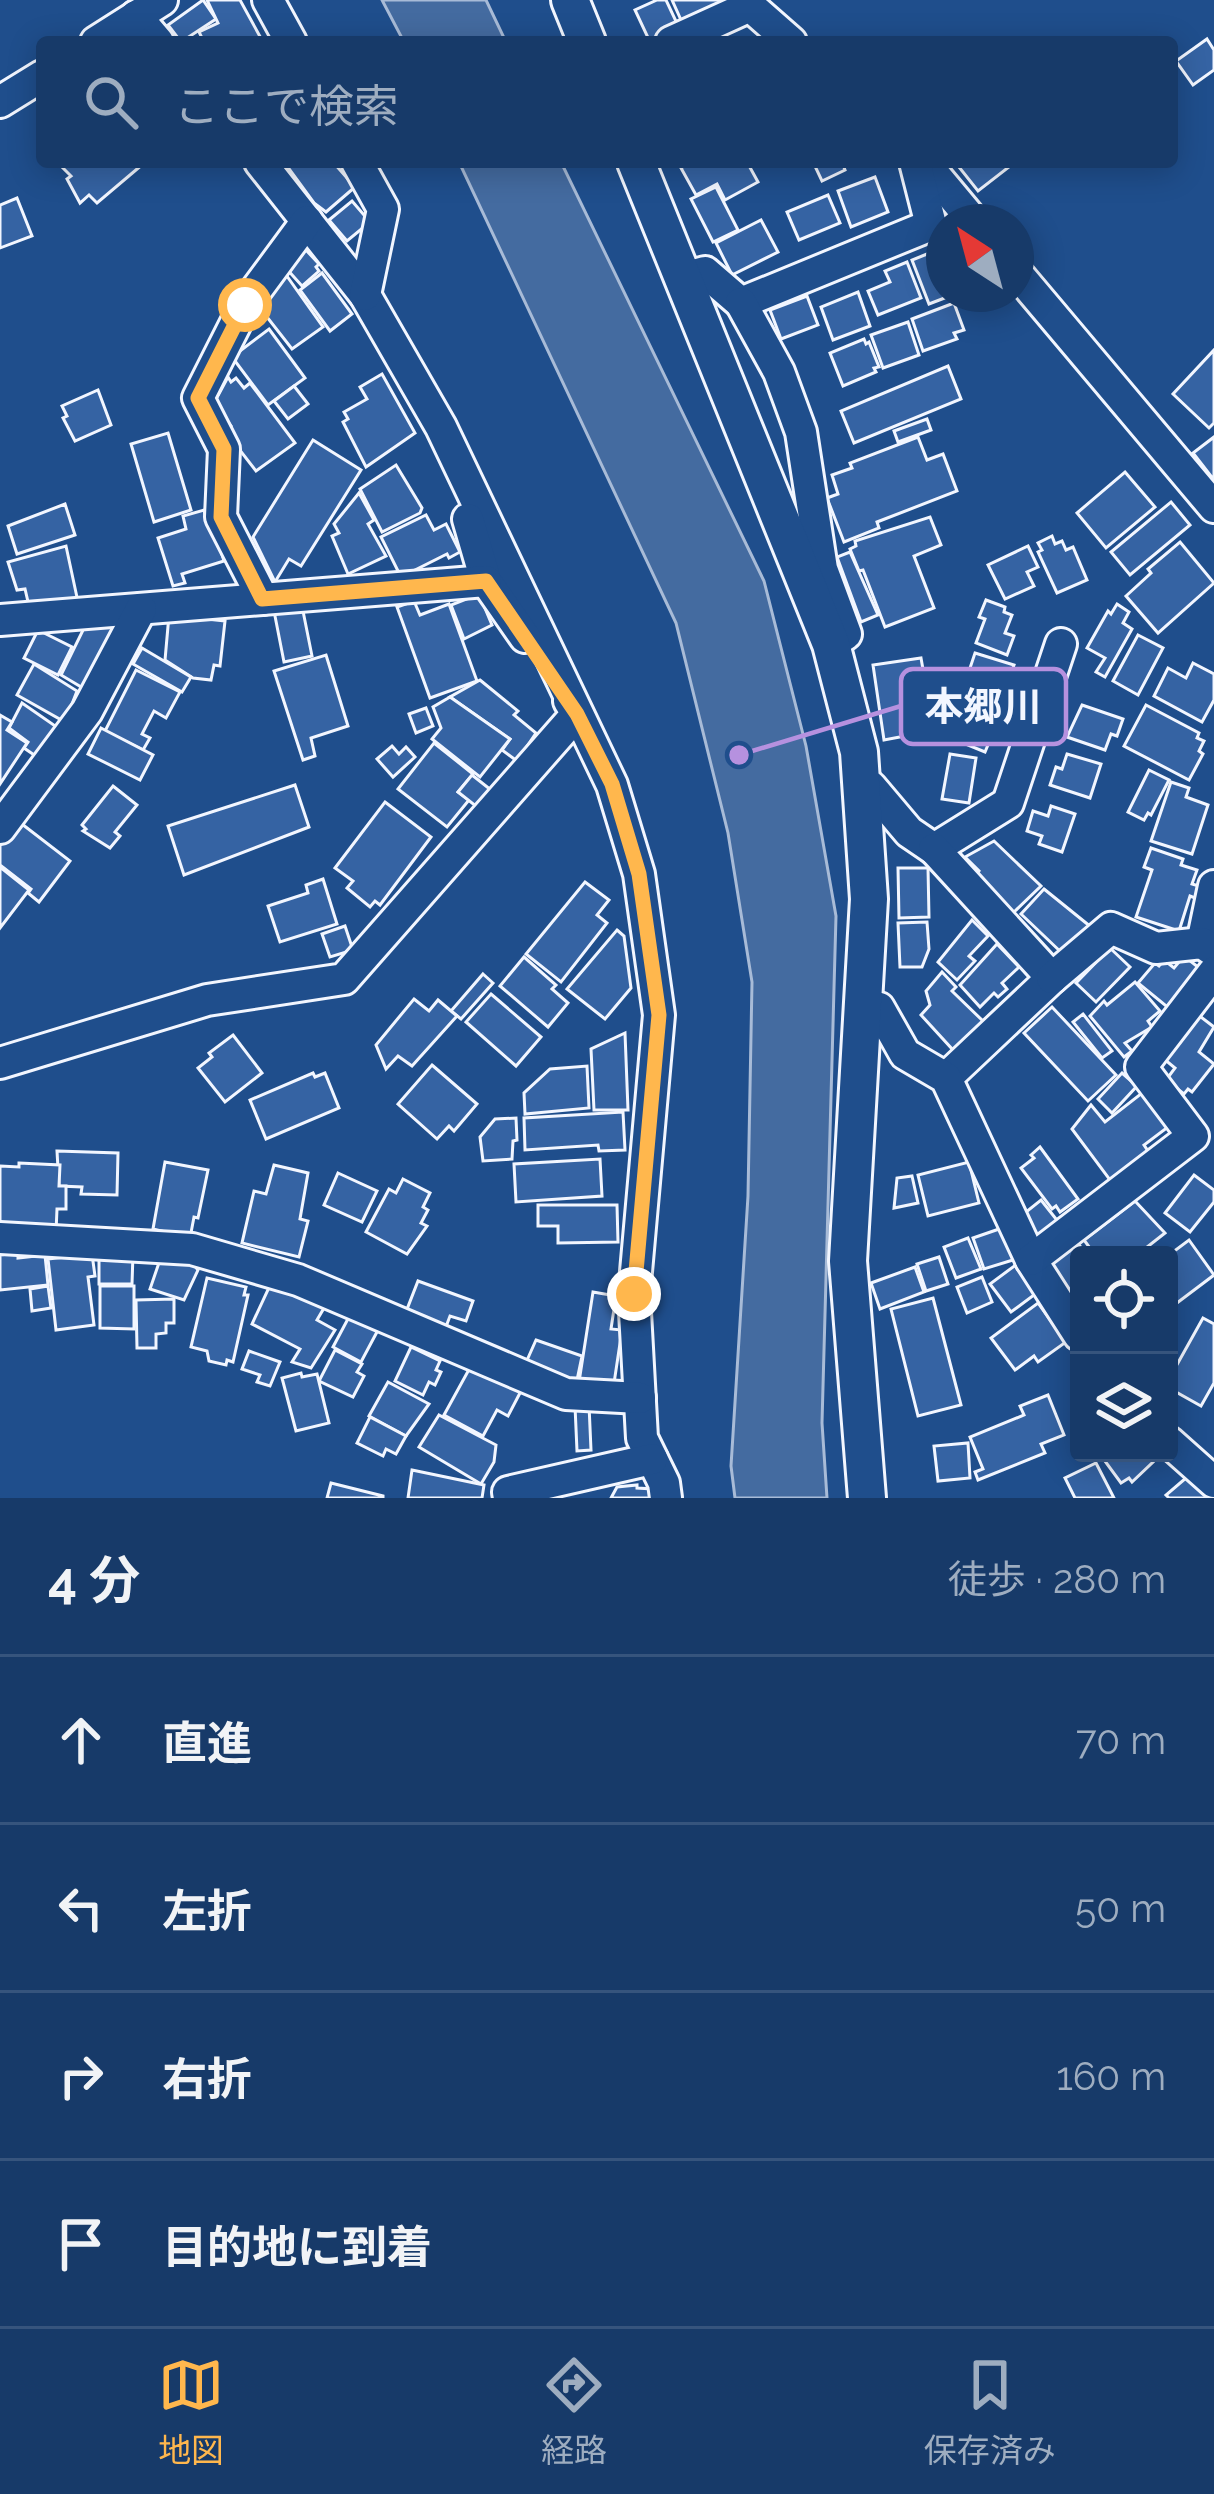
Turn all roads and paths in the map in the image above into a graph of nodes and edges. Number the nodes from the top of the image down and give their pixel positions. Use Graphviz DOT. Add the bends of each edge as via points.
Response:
graph roads {
  1 [pos="268,0"];
  2 [pos="570,0"];
  3 [pos="149,8"];
  4 [pos="105,36"];
  5 [pos="288,36"];
  6 [pos="585,36"];
  7 [pos="684,36"];
  8 [pos="784,36"];
  9 [pos="36,80"];
  10 [pos="0,102"];
  11 [pos="265,168"];
  12 [pos="360,168"];
  13 [pos="638,168"];
  14 [pos="920,168"];
  15 [pos="924,168"];
  16 [pos="958,204"];
  17 [pos="307,221"];
  18 [pos="682,278"];
  19 [pos="1034,293"];
  20 [pos="365,295"];
  21 [pos="742,303"];
  22 [pos="442,427"];
  23 [pos="1214,507"];
  24 [pos="486,581"];
  25 [pos="262,599"];
  26 [pos="141,609"];
  27 [pos="0,620"];
  28 [pos="832,644"];
  29 [pos="1061,644"];
  30 [pos="577,714"];
  31 [pos="861,790"];
  32 [pos="0,828"];
  33 [pos="934,849"];
  34 [pos="1214,886"];
  35 [pos="1208,947"];
  36 [pos="1214,972"];
  37 [pos="1052,978"];
  38 [pos="862,1003"];
  39 [pos="0,1063"];
  40 [pos="946,1078"];
  41 [pos="1203,1140"];
  42 [pos="0,1238"];
  43 [pos="1031,1260"];
  44 [pos="1070,1321"];
  45 [pos="640,1398"];
  46 [pos="1178,1450"];
  47 [pos="652,1460"];
  48 [pos="1214,1482"];
  49 [pos="509,1498"];
  50 [pos="665,1498"];
  51 [pos="867,1498"];
  1 -- 5 [label="street"];
  2 -- 6 [label="street"];
  3 -- 4 [label="street"];
  7 -- 8 [label="street" via="750,6"];
  9 -- 10 [label="street"];
  11 -- 17 [label="street"];
  12 -- 20 [label="street" via="383,209"];
  13 -- 18 [label="street"];
  14 -- 21 [label="street" via="931,225"];
  15 -- 16 [label="street"];
  17 -- 20 [label="street"];
  17 -- 25 [label="street" via="245,305 198,398 224,449 221,517"];
  18 -- 21 [label="street" via="705,272"];
  18 -- 28 [label="street"];
  19 -- 23 [label="street"];
  20 -- 22 [label="street"];
  21 -- 28 [label="street" via="801,432 822,569 846,634"];
  22 -- 24 [label="street"];
  22 -- 30 [label="street"];
  24 -- 25 [label="street"];
  24 -- 30 [label="street"];
  25 -- 26 [label="street"];
  26 -- 27 [label="street"];
  26 -- 32 [label="street" via="87,711"];
  28 -- 31 [label="street"];
  29 -- 33 [label="street" via="1008,803"];
  30 -- 39 [label="street" via="344,979 207,1000"];
  30 -- 45 [label="street" via="612,784 639,874 659,1015 634,1294"];
  31 -- 33 [label="street" via="871,787"];
  31 -- 38 [label="street" via="868,899"];
  33 -- 37 [label="street"];
  34 -- 35 [label="street"];
  35 -- 37 [label="street" via="1156,948 1111,928"];
  36 -- 41 [label="street" via="1141,1067"];
  37 -- 40 [label="street"];
  38 -- 40 [label="street" via="880,1008 905,1054"];
  38 -- 51 [label="street" via="848,1261"];
  40 -- 43 [label="street"];
  41 -- 43 [label="street"];
  42 -- 45 [label="street" via="192,1250 298,1280 566,1394"];
  43 -- 44 [label="street"];
  45 -- 47 [label="street"];
  46 -- 48 [label="street"];
  47 -- 49 [label="street" via="508,1492"];
  47 -- 50 [label="street"];
}
